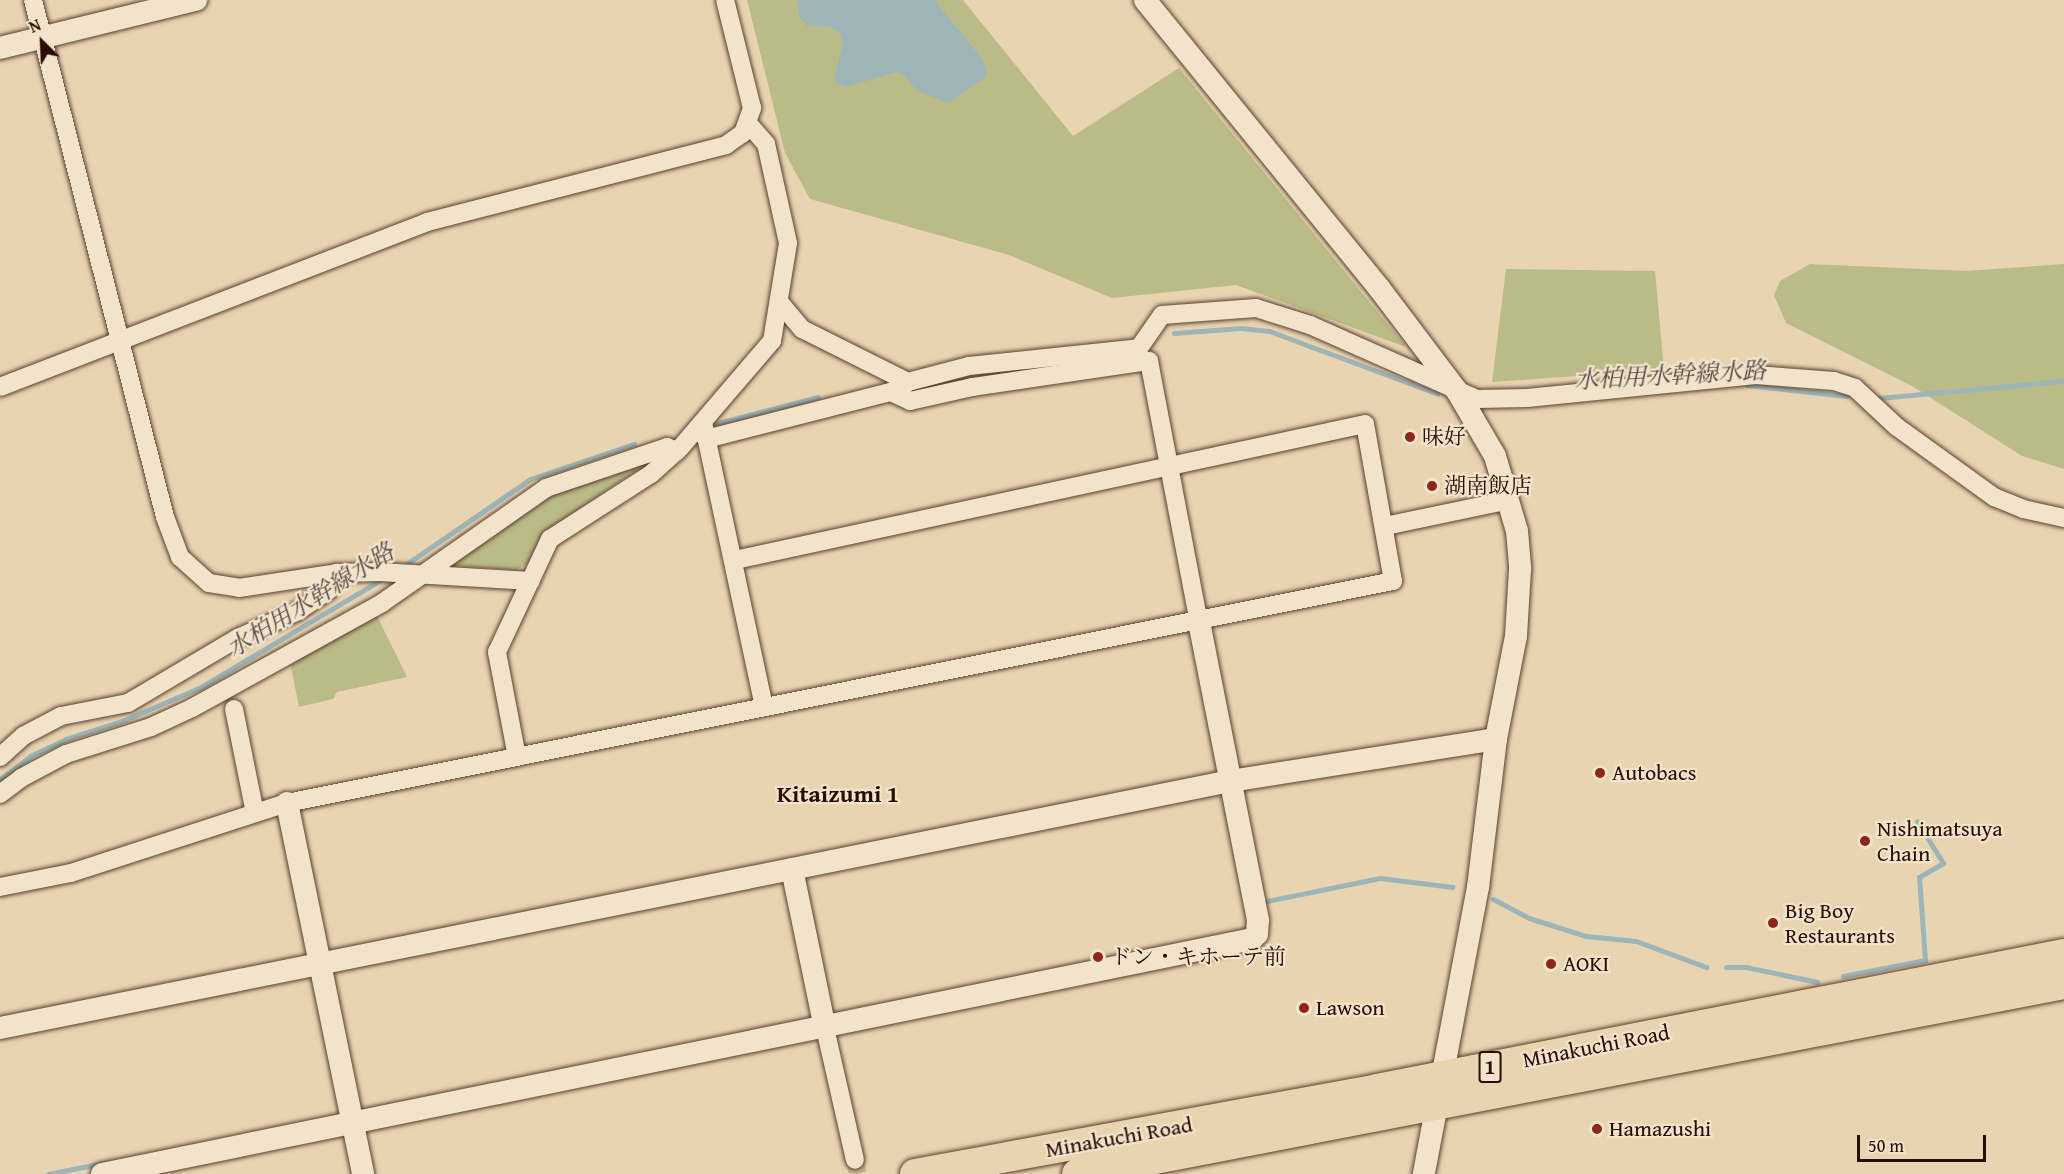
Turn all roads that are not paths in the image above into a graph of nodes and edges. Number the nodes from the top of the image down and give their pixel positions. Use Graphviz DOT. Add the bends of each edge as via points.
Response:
graph roads {
  1 [pos="33,0"];
  2 [pos="196,0"];
  3 [pos="725,0"];
  4 [pos="1144,0"];
  5 [pos="42,39"];
  6 [pos="0,48"];
  7 [pos="748,123"];
  8 [pos="781,304"];
  9 [pos="122,341"];
  10 [pos="919,379"];
  11 [pos="0,387"];
  12 [pos="1457,391"];
  13 [pos="924,398"];
  14 [pos="704,431"];
  15 [pos="677,451"];
  16 [pos="1168,465"];
  17 [pos="1509,500"];
  18 [pos="2064,518"];
  19 [pos="1385,526"];
  20 [pos="735,560"];
  21 [pos="336,573"];
  22 [pos="414,574"];
  23 [pos="531,580"];
  24 [pos="1199,623"];
  25 [pos="764,707"];
  26 [pos="234,709"];
  27 [pos="1496,739"];
  28 [pos="0,757"];
  29 [pos="517,757"];
  30 [pos="1230,782"];
  31 [pos="0,794"];
  32 [pos="287,803"];
  33 [pos="255,813"];
  34 [pos="792,869"];
  35 [pos="0,887"];
  36 [pos="2064,954"];
  37 [pos="319,964"];
  38 [pos="2064,984"];
  39 [pos="0,1028"];
  40 [pos="825,1028"];
  41 [pos="1439,1090"];
  42 [pos="350,1124"];
  43 [pos="855,1160"];
  44 [pos="102,1174"];
  45 [pos="363,1174"];
  46 [pos="915,1174"];
  47 [pos="1077,1174"];
  48 [pos="1424,1174"];
  1 -- 5 [label="street"];
  2 -- 5 [label="street"];
  3 -- 7 [label="street" via="753,108"];
  4 -- 12 [label="street" via="1379,288"];
  5 -- 6 [label="street"];
  5 -- 9 [label="street"];
  7 -- 8 [label="street" via="766,144 785,223 787,266"];
  7 -- 9 [label="street" via="743,133 726,145 427,222"];
  8 -- 10 [label="street" via="802,329 908,382"];
  8 -- 14 [label="street" via="772,341"];
  9 -- 11 [label="street"];
  9 -- 21 [label="street" via="165,518 180,556 209,582 239,588"];
  10 -- 12 [label="street" via="969,366 1139,348 1162,315 1256,308 1310,325"];
  10 -- 13 [label="street"];
  12 -- 17 [label="street" via="1495,456"];
  12 -- 18 [label="street" via="1477,399 1517,399 1756,375 1834,381 1856,388 1897,427 1994,497 2023,509"];
  13 -- 14 [label="street" via="910,401 891,392"];
  13 -- 16 [label="street" via="1149,361"];
  14 -- 15 [label="street"];
  14 -- 20 [label="street"];
  15 -- 22 [label="street" via="668,447 546,488"];
  15 -- 23 [label="street" via="651,474 550,539"];
  16 -- 19 [label="street" via="1365,424"];
  16 -- 20 [label="street"];
  16 -- 24 [label="street"];
  17 -- 19 [label="street"];
  17 -- 27 [label="street" via="1517,531 1516,636"];
  19 -- 24 [label="street" via="1393,581"];
  20 -- 25 [label="street"];
  21 -- 22 [label="street"];
  21 -- 28 [label="street" via="329,590 298,611 238,638 129,703 61,716 23,736"];
  22 -- 23 [label="street"];
  22 -- 31 [label="street" via="382,603 192,708 140,731 66,754"];
  23 -- 29 [label="street" via="497,652"];
  24 -- 25 [label="street"];
  24 -- 30 [label="street"];
  25 -- 29 [label="street"];
  26 -- 33 [label="street"];
  27 -- 30 [label="street"];
  27 -- 41 [label="street" via="1478,887"];
  29 -- 32 [label="street"];
  30 -- 34 [label="street"];
  30 -- 40 [label="street" via="1258,920 1257,934 1252,939"];
  32 -- 33 [label="street"];
  32 -- 37 [label="street"];
  33 -- 35 [label="street" via="71,873"];
  34 -- 37 [label="street"];
  34 -- 40 [label="street"];
  36 -- 41 [label="highway, Minakuchi Road / 1"];
  37 -- 39 [label="street"];
  37 -- 42 [label="street"];
  38 -- 41 [label="highway, Minakuchi Road / 1"];
  40 -- 42 [label="street"];
  40 -- 43 [label="street"];
  41 -- 46 [label="highway, Minakuchi Road / 1"];
  41 -- 47 [label="highway, Minakuchi Road / 1"];
  41 -- 48 [label="street"];
  42 -- 44 [label="street"];
  42 -- 45 [label="street"];
}
